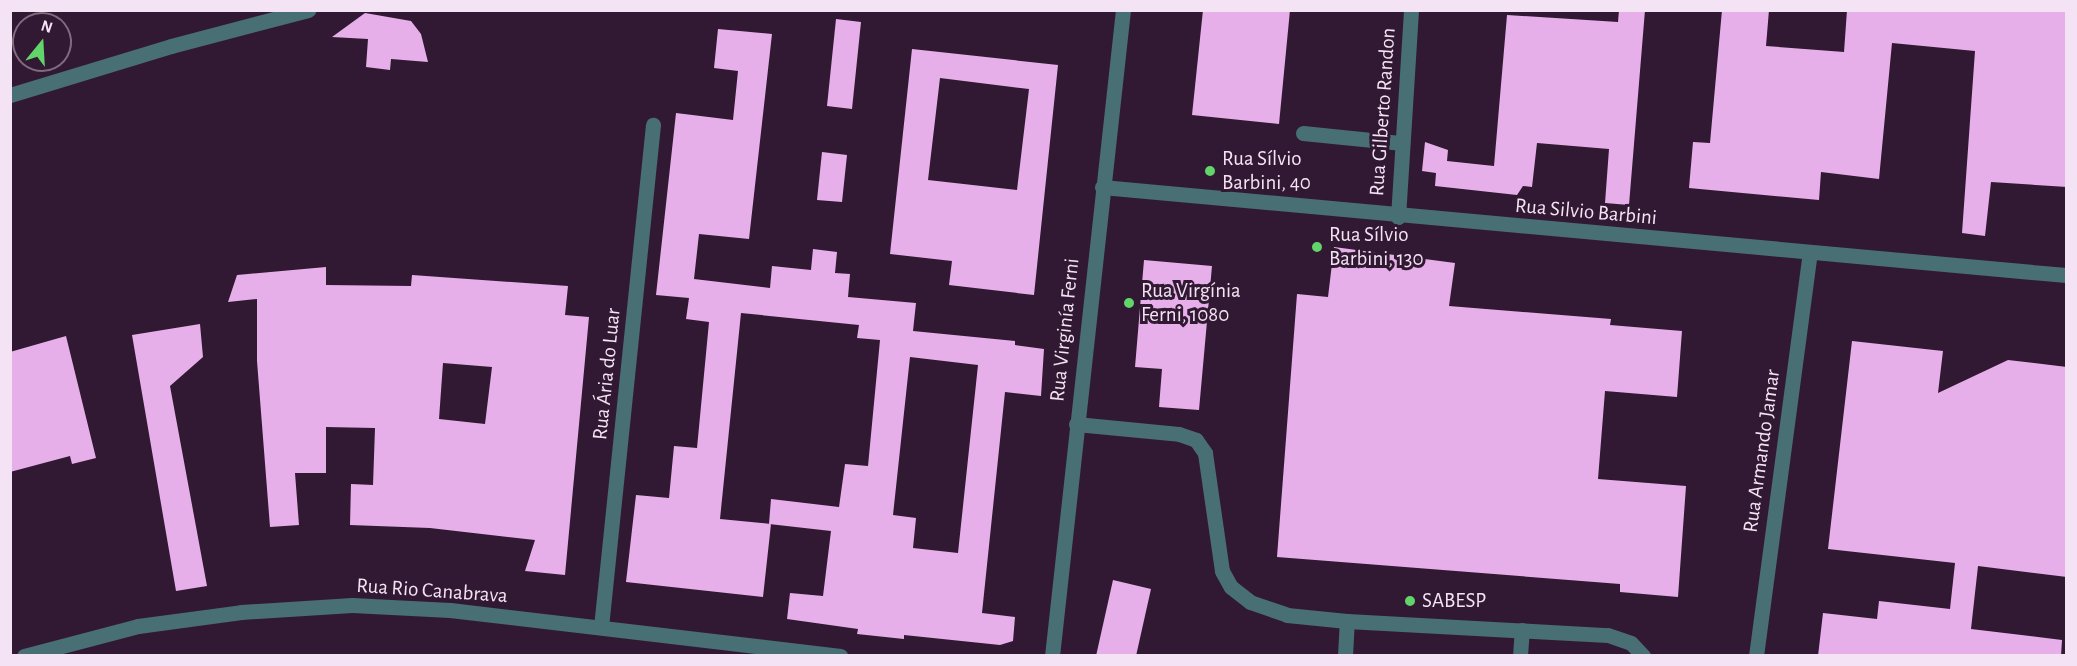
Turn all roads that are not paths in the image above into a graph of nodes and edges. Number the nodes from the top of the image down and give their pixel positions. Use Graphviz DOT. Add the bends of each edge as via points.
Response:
graph roads {
  1 [pos="308,10"];
  2 [pos="1123,10"];
  3 [pos="1411,10"];
  4 [pos="10,95"];
  5 [pos="653,125"];
  6 [pos="1303,133"];
  7 [pos="1402,143"];
  8 [pos="1102,187"];
  9 [pos="1398,217"];
  10 [pos="1810,253"];
  11 [pos="2067,275"];
  12 [pos="1076,424"];
  13 [pos="1347,621"];
  14 [pos="602,627"];
  15 [pos="1522,630"];
  16 [pos="24,656"];
  17 [pos="840,656"];
  18 [pos="1052,656"];
  19 [pos="1345,656"];
  20 [pos="1520,656"];
  21 [pos="1642,656"];
  22 [pos="1756,656"];
  1 -- 4 [label="street"];
  2 -- 8 [label="street, Rua Virginía Ferni"];
  3 -- 7 [label="street, Rua Gilberto Randon"];
  5 -- 14 [label="street, Rua Ária do Luar"];
  6 -- 7 [label="street"];
  7 -- 9 [label="street, Rua Gilberto Randon"];
  8 -- 9 [label="street, Rua Silvio Barbini"];
  8 -- 12 [label="street, Rua Virginía Ferni"];
  9 -- 10 [label="street, Rua Silvio Barbini"];
  10 -- 11 [label="street, Rua Silvio Barbini"];
  10 -- 22 [label="street, Rua Armando Jamar"];
  12 -- 13 [label="street" via="1179,434 1196,440 1205,453 1222,571 1231,587 1250,602 1287,615"];
  12 -- 18 [label="street, Rua Virginía Ferni"];
  13 -- 15 [label="street"];
  13 -- 19 [label="street"];
  14 -- 16 [label="street, Rua Rio Canabrava" via="450,610 352,605 241,612 138,626"];
  14 -- 17 [label="street, Rua Rio Canabrava"];
  15 -- 20 [label="street"];
  15 -- 21 [label="street" via="1608,635 1631,643"];
}
